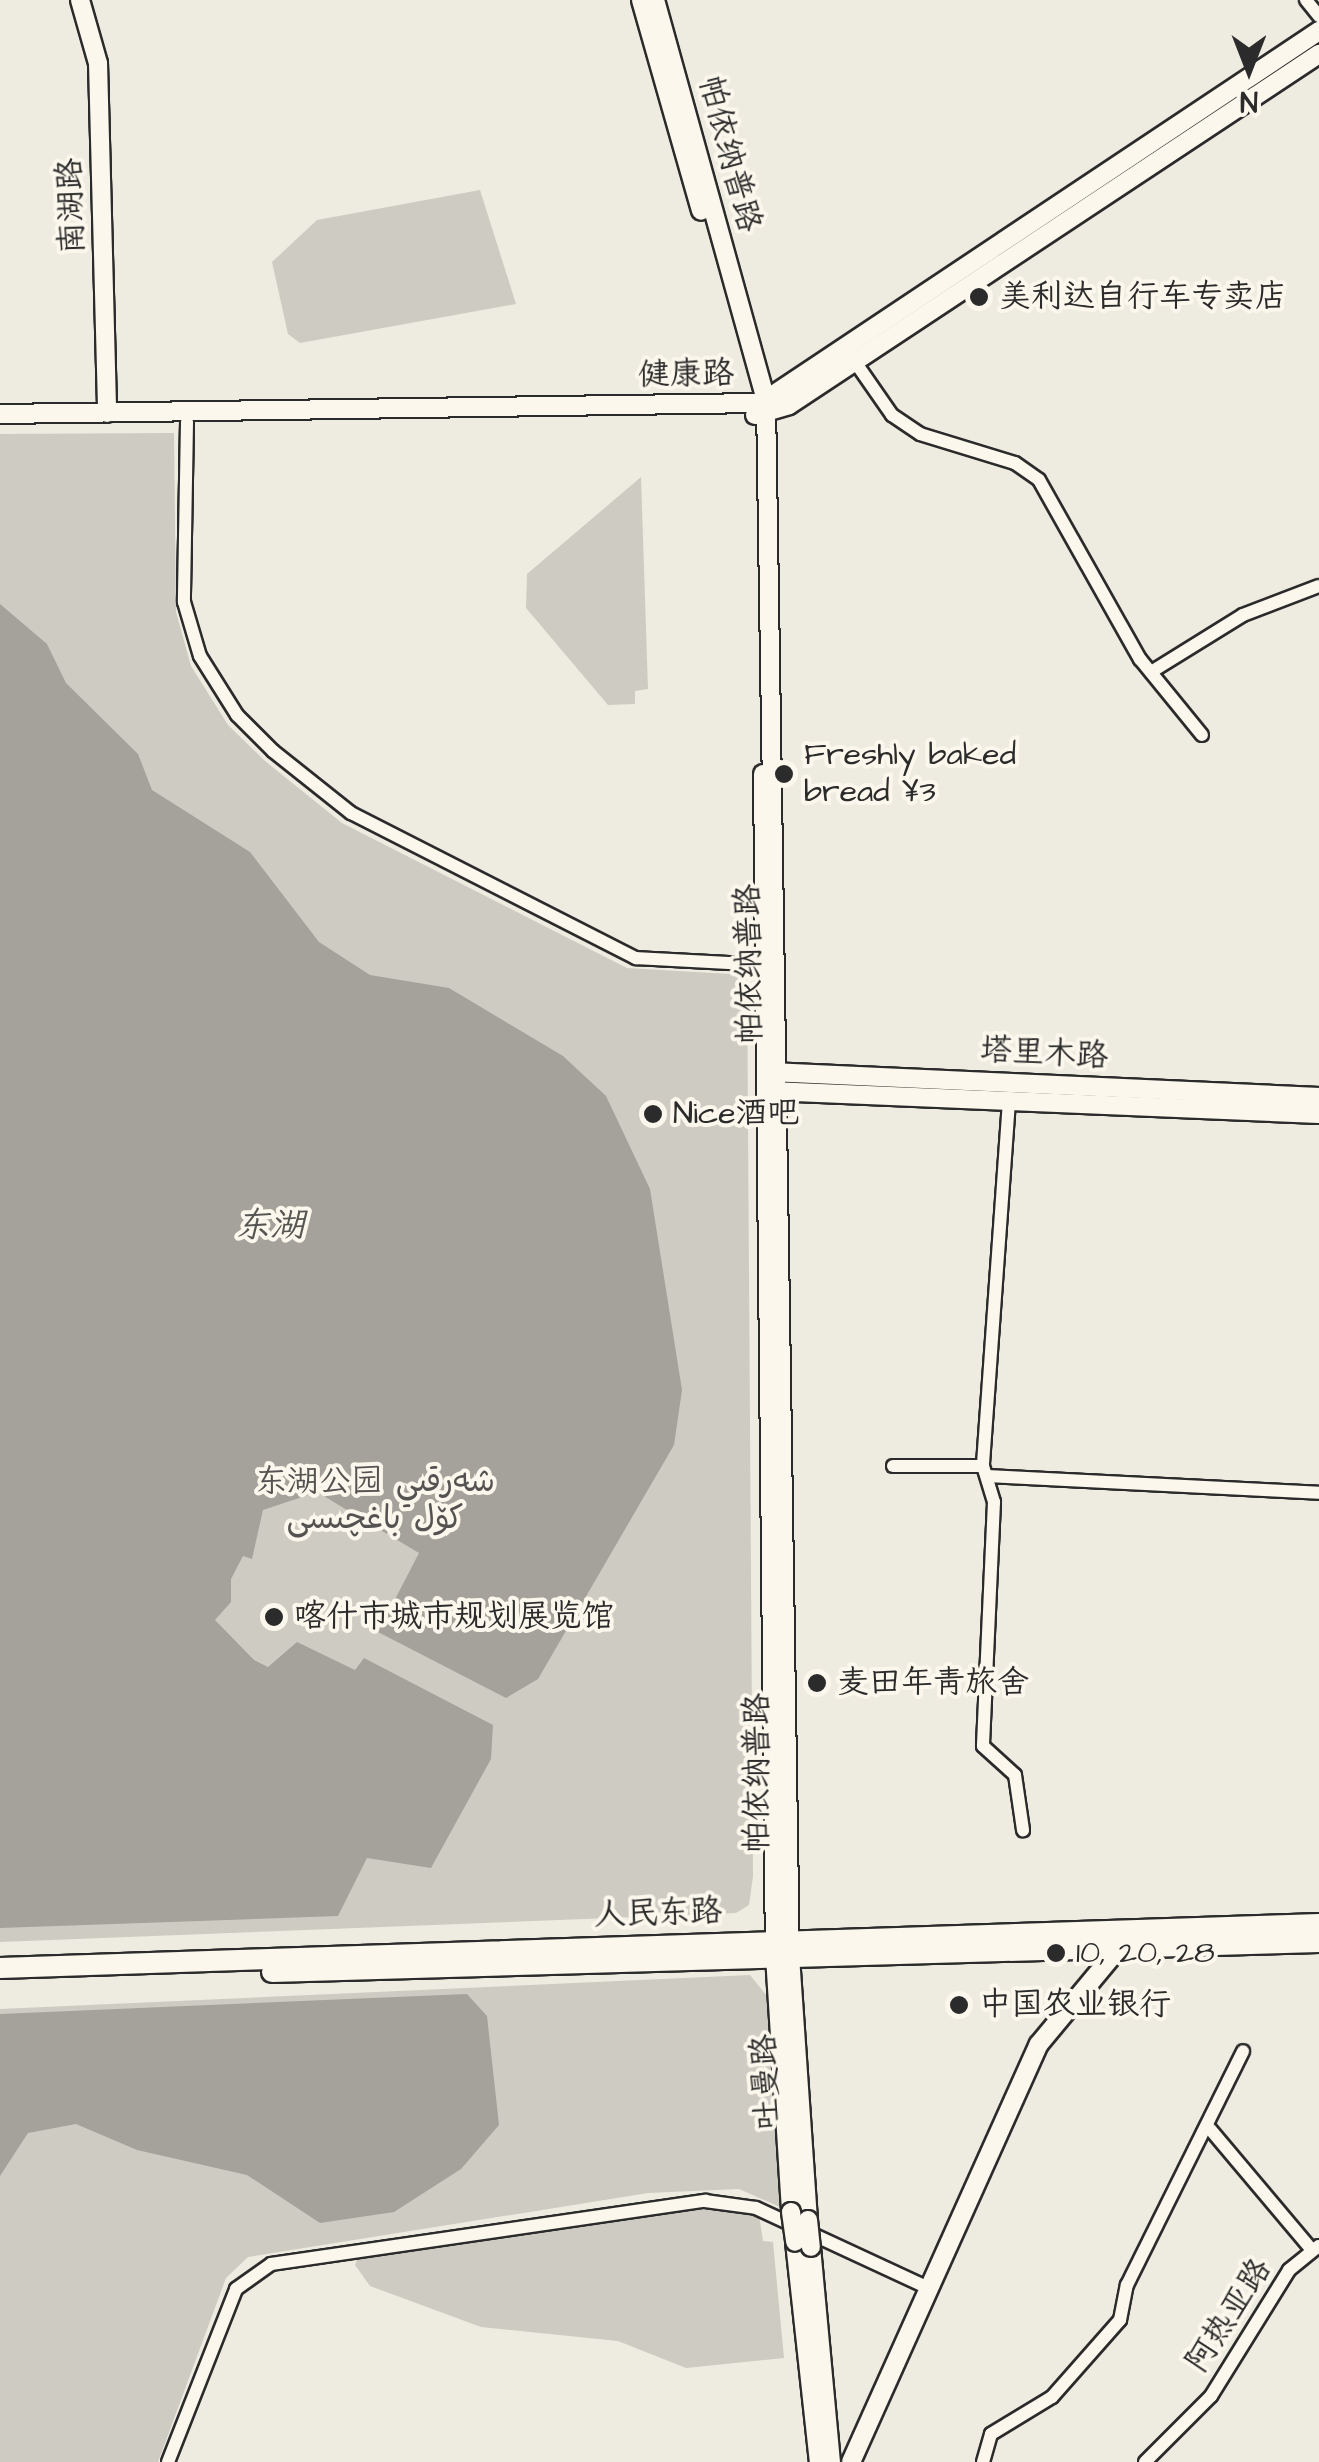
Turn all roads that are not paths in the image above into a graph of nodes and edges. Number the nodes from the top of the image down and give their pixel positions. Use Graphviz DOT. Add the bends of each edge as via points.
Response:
graph roads {
  1 [pos="80,0"];
  2 [pos="641,0"];
  3 [pos="655,0"];
  4 [pos="1306,0"];
  5 [pos="1319,16"];
  6 [pos="1319,30"];
  7 [pos="1319,54"];
  8 [pos="848,352"];
  9 [pos="760,409"];
  10 [pos="0,414"];
  11 [pos="108,414"];
  12 [pos="186,422"];
  13 [pos="0,423"];
  14 [pos="1319,586"];
  15 [pos="1151,672"];
  16 [pos="1202,736"];
  17 [pos="765,965"];
  18 [pos="774,1082"];
  19 [pos="1319,1097"];
  20 [pos="1009,1101"];
  21 [pos="1319,1114"];
  22 [pos="893,1466"];
  23 [pos="985,1471"];
  24 [pos="1319,1493"];
  25 [pos="1023,1830"];
  26 [pos="1319,1924"];
  27 [pos="1319,1942"];
  28 [pos="782,1948"];
  29 [pos="1118,1949"];
  30 [pos="0,1968"];
  31 [pos="0,1981"];
  32 [pos="1244,2051"];
  33 [pos="1210,2129"];
  34 [pos="803,2244"];
  35 [pos="1315,2247"];
  36 [pos="928,2288"];
  37 [pos="168,2462"];
  38 [pos="819,2462"];
  39 [pos="831,2462"];
  40 [pos="851,2462"];
  41 [pos="983,2462"];
  42 [pos="1145,2462"];
  1 -- 11 [label="main road, 南湖路" via="98,64"];
  2 -- 9 [label="main road, 帕依纳普路"];
  3 -- 9 [label="main road, 帕依纳普路"];
  4 -- 5 [label="street"];
  6 -- 8 [label="main road, 健康路"];
  7 -- 8 [label="main road, 健康路"];
  8 -- 9 [label="main road, 健康路"];
  8 -- 15 [label="street" via="892,415 920,434 1015,463 1039,480"];
  9 -- 11 [label="main road, 健康路"];
  9 -- 12 [label="main road, 健康路"];
  9 -- 17 [label="main road, 帕依纳普路"];
  9 -- 18 [label="main road, 帕依纳普路"];
  10 -- 11 [label="main road, 健康路"];
  12 -- 13 [label="main road, 健康路"];
  12 -- 17 [label="street" via="184,602 200,656 236,715 274,751 351,813 636,958"];
  14 -- 15 [label="street" via="1244,615"];
  15 -- 16 [label="street"];
  17 -- 18 [label="main road, 帕依纳普路"];
  18 -- 19 [label="main road, 塔里木路"];
  18 -- 20 [label="main road, 塔里木路"];
  18 -- 28 [label="main road, 帕依纳普路"];
  20 -- 21 [label="main road, 塔里木路"];
  20 -- 23 [label="street"];
  22 -- 23 [label="street"];
  23 -- 24 [label="street"];
  23 -- 25 [label="street" via="994,1502 983,1746 1015,1774"];
  26 -- 28 [label="main road, 人民东路"];
  27 -- 29 [label="main road, 人民东路"];
  28 -- 29 [label="main road, 人民东路"];
  28 -- 30 [label="main road, 人民东路"];
  28 -- 31 [label="main road, 人民东路"];
  28 -- 34 [label="main road, 吐曼路, bridge"];
  29 -- 36 [label="main road" via="1039,2044"];
  32 -- 33 [label="street"];
  33 -- 35 [label="street"];
  33 -- 41 [label="street" via="1128,2285 1120,2320 1052,2397 991,2434"];
  34 -- 38 [label="main road"];
  34 -- 39 [label="main road"];
  35 -- 42 [label="street, 阿热亚路" via="1242,2358"];
  36 -- 37 [label="street" via="756,2208 705,2200 272,2264 236,2289"];
  36 -- 40 [label="main road"];
}
